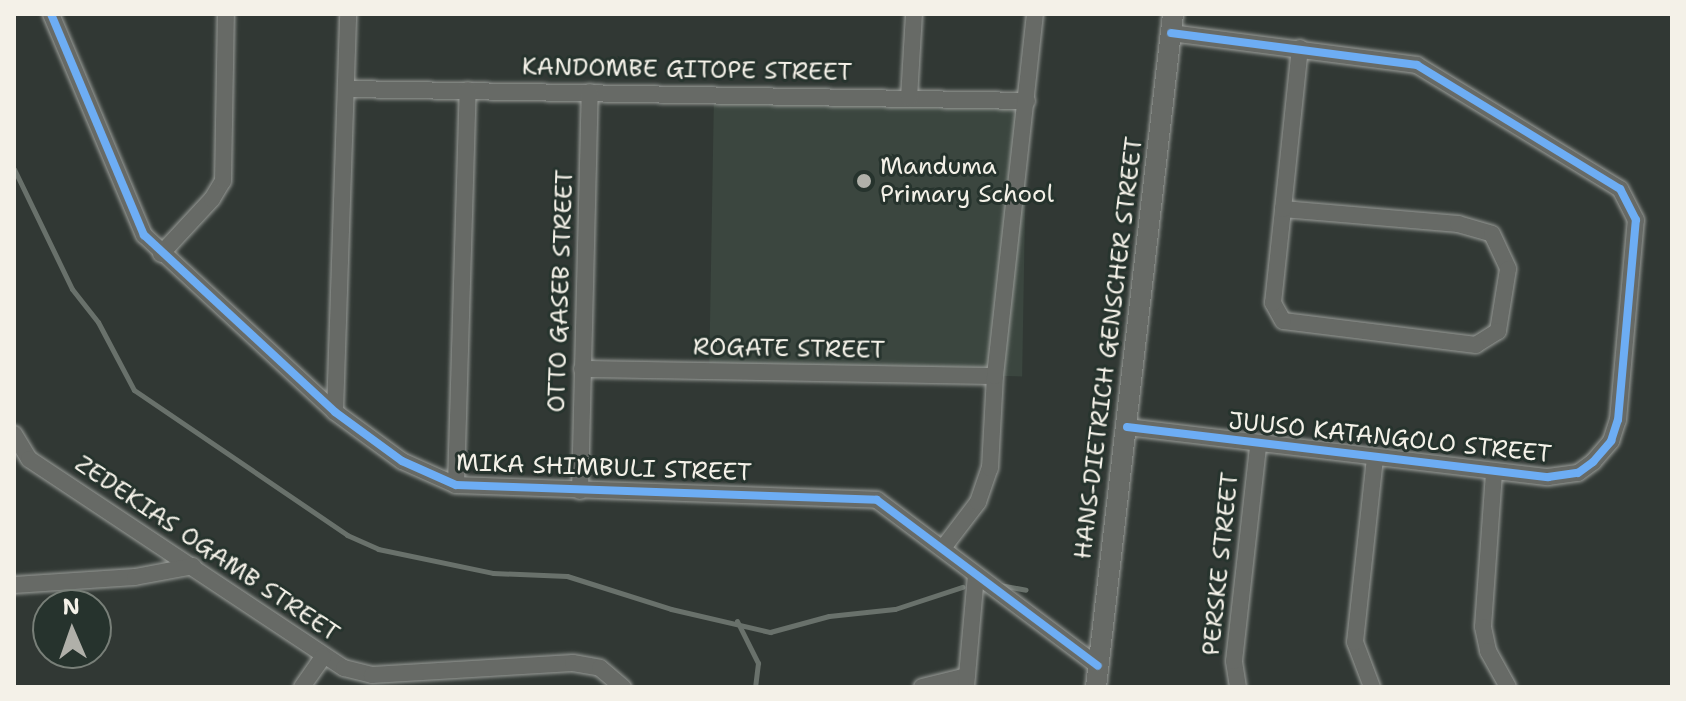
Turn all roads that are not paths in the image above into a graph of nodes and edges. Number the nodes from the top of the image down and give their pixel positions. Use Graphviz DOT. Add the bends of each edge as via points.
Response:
graph roads {
  1 [pos="51,14"];
  2 [pos="226,14"];
  3 [pos="348,14"];
  4 [pos="914,14"];
  5 [pos="1035,14"];
  6 [pos="1172,24"];
  7 [pos="1300,48"];
  8 [pos="347,89"];
  9 [pos="468,90"];
  10 [pos="590,92"];
  11 [pos="909,98"];
  12 [pos="1027,101"];
  13 [pos="1283,209"];
  14 [pos="161,254"];
  15 [pos="582,369"];
  16 [pos="995,376"];
  17 [pos="335,412"];
  18 [pos="1127,427"];
  19 [pos="14,434"];
  20 [pos="1258,446"];
  21 [pos="1375,459"];
  22 [pos="22,460"];
  23 [pos="1494,473"];
  24 [pos="456,485"];
  25 [pos="580,491"];
  26 [pos="943,548"];
  27 [pos="193,566"];
  28 [pos="976,576"];
  29 [pos="14,585"];
  30 [pos="323,657"];
  31 [pos="1098,666"];
  32 [pos="500,668"];
  33 [pos="967,682"];
  34 [pos="302,687"];
  35 [pos="501,687"];
  36 [pos="623,687"];
  37 [pos="922,687"];
  38 [pos="1096,687"];
  39 [pos="1238,687"];
  40 [pos="1372,687"];
  41 [pos="1508,687"];
  1 -- 14 [label="street, MIKA SHIMBULI STREET" via="132,216"];
  2 -- 14 [label="street" via="223,181"];
  3 -- 8 [label="street"];
  4 -- 11 [label="street"];
  5 -- 12 [label="street"];
  6 -- 7 [label="street, JUUSO KATANGOLO STREET"];
  6 -- 18 [label="street, HANS-DIETRICH GENSCHER STREET"];
  7 -- 13 [label="street"];
  7 -- 23 [label="street, JUUSO KATANGOLO STREET" via="1394,59 1428,70 1629,198 1636,234 1618,420 1611,441 1593,462 1564,477"];
  8 -- 9 [label="street, KANDOMBE GITOPE STREET"];
  8 -- 17 [label="street"];
  9 -- 10 [label="street, KANDOMBE GITOPE STREET"];
  9 -- 24 [label="street"];
  10 -- 11 [label="street, KANDOMBE GITOPE STREET"];
  10 -- 15 [label="street, OTTO GASEB STREET"];
  11 -- 12 [label="street, KANDOMBE GITOPE STREET"];
  12 -- 16 [label="street"];
  13 -- 13 [label="street" via="1273,303 1283,321 1476,345 1498,331 1508,269 1492,234 1458,224"];
  14 -- 17 [label="street, MIKA SHIMBULI STREET"];
  15 -- 16 [label="street, ROGATE STREET"];
  15 -- 25 [label="street, OTTO GASEB STREET"];
  16 -- 26 [label="street" via="988,479 978,502"];
  17 -- 24 [label="street, MIKA SHIMBULI STREET" via="412,468"];
  18 -- 20 [label="street, JUUSO KATANGOLO STREET"];
  18 -- 31 [label="street, HANS-DIETRICH GENSCHER STREET"];
  19 -- 22 [label="street, ZEDEKIAS OGAMB STREET"];
  20 -- 21 [label="street, JUUSO KATANGOLO STREET"];
  20 -- 39 [label="street, PERSKE STREET" via="1234,661"];
  21 -- 23 [label="street, JUUSO KATANGOLO STREET"];
  21 -- 40 [label="street" via="1355,642"];
  22 -- 27 [label="street, ZEDEKIAS OGAMB STREET"];
  23 -- 41 [label="street" via="1483,627 1488,651"];
  24 -- 25 [label="street, MIKA SHIMBULI STREET"];
  25 -- 26 [label="street, MIKA SHIMBULI STREET" via="865,498 888,505"];
  26 -- 28 [label="street, MIKA SHIMBULI STREET"];
  27 -- 29 [label="street" via="135,577"];
  27 -- 30 [label="street, ZEDEKIAS OGAMB STREET"];
  28 -- 31 [label="street, MIKA SHIMBULI STREET"];
  28 -- 33 [label="street"];
  30 -- 32 [label="street, ZEDEKIAS OGAMB STREET" via="372,675"];
  30 -- 34 [label="street"];
  31 -- 38 [label="street, HANS-DIETRICH GENSCHER STREET"];
  32 -- 35 [label="street"];
  32 -- 36 [label="street, ZEDEKIAS OGAMB STREET" via="587,664"];
  33 -- 37 [label="street"];
}
